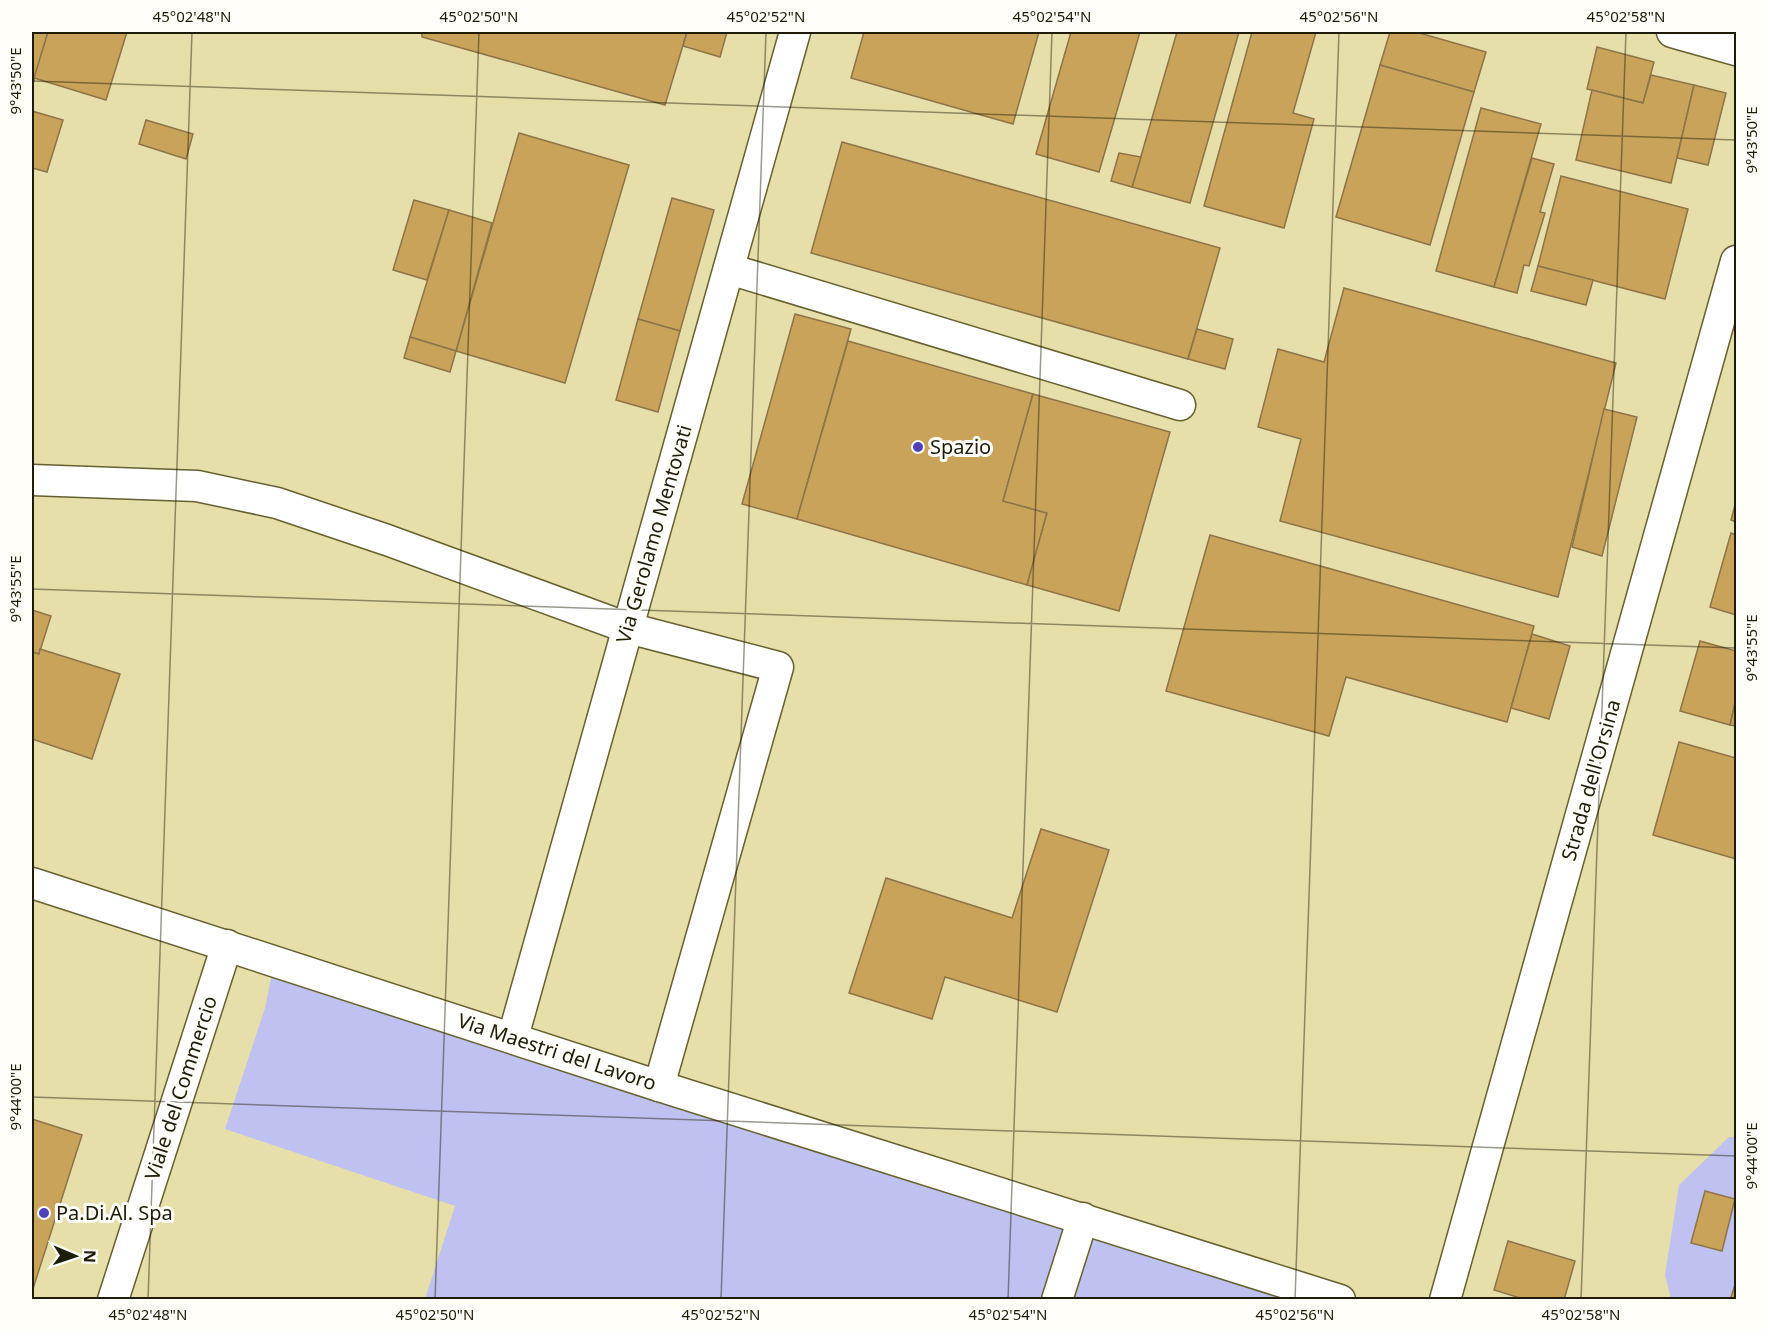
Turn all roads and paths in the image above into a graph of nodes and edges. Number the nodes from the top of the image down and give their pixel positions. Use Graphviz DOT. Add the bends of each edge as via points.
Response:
graph roads {
  1 [pos="795,32"];
  2 [pos="1672,32"];
  3 [pos="1737,50"];
  4 [pos="1737,261"];
  5 [pos="729,270"];
  6 [pos="1180,405"];
  7 [pos="32,480"];
  8 [pos="628,628"];
  9 [pos="32,883"];
  10 [pos="227,945"];
  11 [pos="513,1037"];
  12 [pos="659,1086"];
  13 [pos="1083,1218"];
  14 [pos="112,1299"];
  15 [pos="1057,1299"];
  16 [pos="1340,1299"];
  17 [pos="1445,1299"];
  1 -- 5 [label="street, Via Gerolamo Mentovati"];
  2 -- 3 [label="street"];
  4 -- 17 [label="street, Strada dell'Orsina"];
  5 -- 6 [label="street"];
  5 -- 8 [label="street, Via Gerolamo Mentovati"];
  7 -- 8 [label="street" via="197,486 277,503"];
  8 -- 11 [label="street, Via Gerolamo Mentovati"];
  8 -- 12 [label="street" via="778,667"];
  9 -- 10 [label="street, Via Maestri del Lavoro"];
  10 -- 11 [label="street, Via Maestri del Lavoro"];
  10 -- 14 [label="street, Viale del Commercio"];
  11 -- 12 [label="street, Via Maestri del Lavoro"];
  12 -- 13 [label="street, Via Maestri del Lavoro"];
  13 -- 15 [label="street"];
  13 -- 16 [label="street, Via Maestri del Lavoro"];
}
